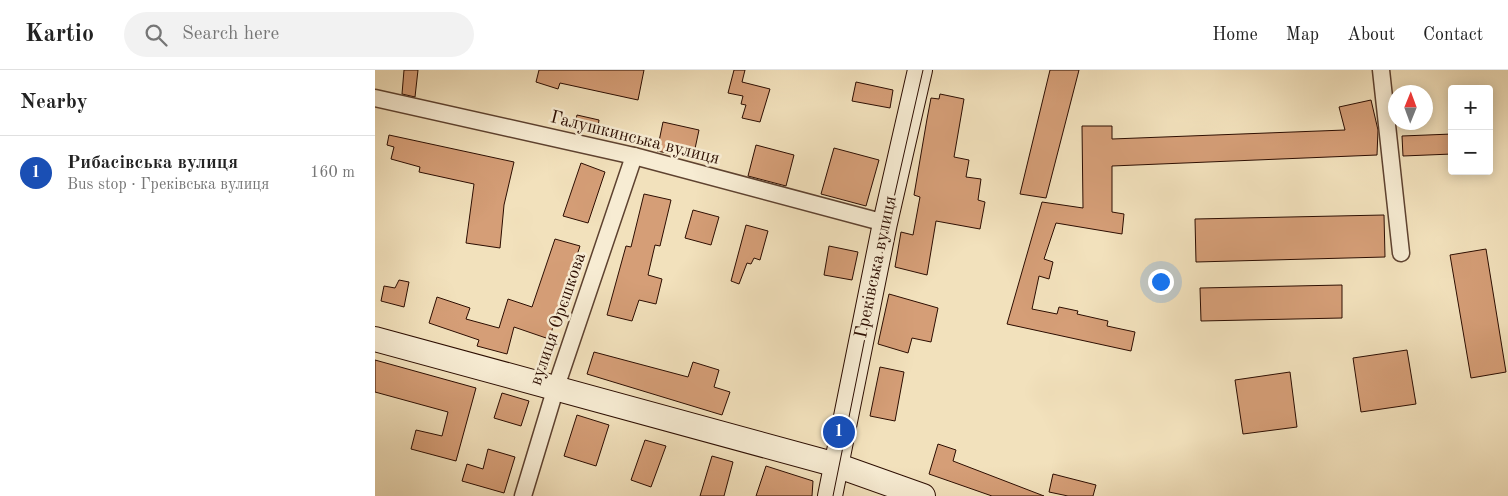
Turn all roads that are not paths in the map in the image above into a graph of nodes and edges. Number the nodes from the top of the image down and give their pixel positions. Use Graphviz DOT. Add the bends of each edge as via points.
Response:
graph roads {
  1 [pos="921,70"];
  2 [pos="1381,70"];
  3 [pos="375,98"];
  4 [pos="634,156"];
  5 [pos="885,223"];
  6 [pos="1401,253"];
  7 [pos="375,339"];
  8 [pos="556,387"];
  9 [pos="828,462"];
  10 [pos="523,496"];
  11 [pos="830,496"];
  12 [pos="923,496"];
  1 -- 5 [label="street, Греківська вулиця"];
  2 -- 6 [label="street"];
  3 -- 4 [label="street, Галушкинська вулиця"];
  4 -- 5 [label="street, Галушкинська вулиця"];
  4 -- 8 [label="street, вулиця Орєшкова"];
  5 -- 9 [label="street, Греківська вулиця"];
  7 -- 8 [label="street"];
  8 -- 9 [label="street"];
  8 -- 10 [label="street, вулиця Орєшкова"];
  9 -- 11 [label="street, Греківська вулиця"];
  9 -- 12 [label="street"];
}
